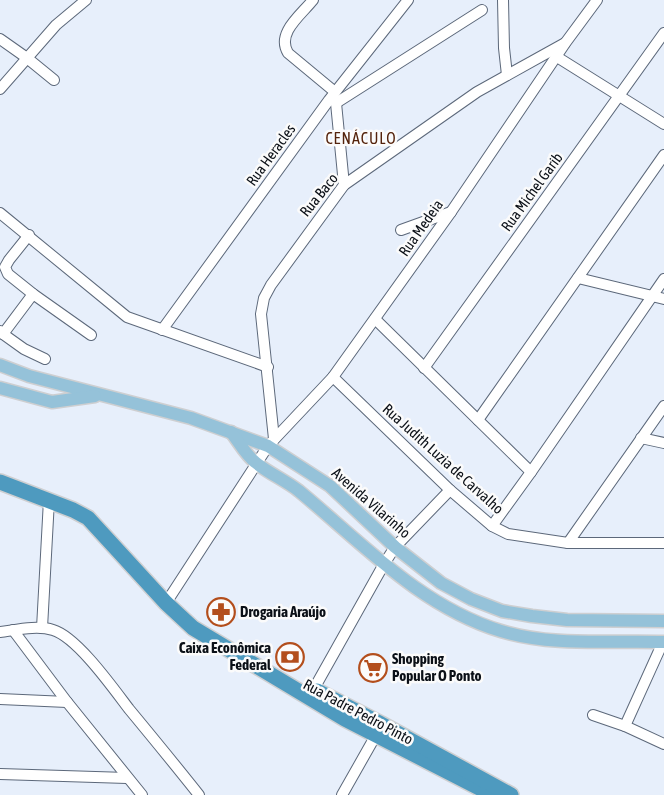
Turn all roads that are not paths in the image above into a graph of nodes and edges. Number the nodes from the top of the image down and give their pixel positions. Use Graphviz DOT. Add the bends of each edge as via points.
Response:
graph roads {
  1 [pos="86,0"];
  2 [pos="313,0"];
  3 [pos="408,0"];
  4 [pos="502,0"];
  5 [pos="597,0"];
  6 [pos="482,10"];
  7 [pos="664,33"];
  8 [pos="0,39"];
  9 [pos="566,42"];
  10 [pos="557,57"];
  11 [pos="27,58"];
  12 [pos="507,75"];
  13 [pos="54,80"];
  14 [pos="0,89"];
  15 [pos="619,96"];
  16 [pos="333,98"];
  17 [pos="664,124"];
  18 [pos="664,155"];
  19 [pos="344,185"];
  20 [pos="451,212"];
  21 [pos="0,213"];
  22 [pos="401,230"];
  23 [pos="29,235"];
  24 [pos="578,278"];
  25 [pos="664,279"];
  26 [pos="33,294"];
  27 [pos="652,296"];
  28 [pos="664,299"];
  29 [pos="374,319"];
  30 [pos="162,330"];
  31 [pos="2,332"];
  32 [pos="91,334"];
  33 [pos="46,359"];
  34 [pos="0,365"];
  35 [pos="268,367"];
  36 [pos="424,368"];
  37 [pos="333,378"];
  38 [pos="0,388"];
  39 [pos="104,395"];
  40 [pos="664,406"];
  41 [pos="478,420"];
  42 [pos="231,432"];
  43 [pos="642,438"];
  44 [pos="271,443"];
  45 [pos="664,443"];
  46 [pos="253,460"];
  47 [pos="531,472"];
  48 [pos="0,482"];
  49 [pos="450,490"];
  50 [pos="49,500"];
  51 [pos="492,526"];
  52 [pos="568,542"];
  53 [pos="664,543"];
  54 [pos="396,547"];
  55 [pos="384,564"];
  56 [pos="164,598"];
  57 [pos="664,620"];
  58 [pos="42,628"];
  59 [pos="13,630"];
  60 [pos="0,632"];
  61 [pos="664,642"];
  62 [pos="311,693"];
  63 [pos="0,699"];
  64 [pos="67,702"];
  65 [pos="593,715"];
  66 [pos="625,726"];
  67 [pos="376,735"];
  68 [pos="664,744"];
  69 [pos="0,774"];
  70 [pos="127,778"];
  71 [pos="142,795"];
  72 [pos="199,795"];
  73 [pos="342,795"];
  74 [pos="493,795"];
  75 [pos="511,795"];
  1 -- 11 [label="street" via="56,25"];
  2 -- 16 [label="street" via="285,33 284,48"];
  3 -- 16 [label="street, Rua Heracles"];
  4 -- 12 [label="street"];
  5 -- 9 [label="street, Rua Medeia"];
  6 -- 16 [label="street"];
  7 -- 15 [label="street, Rua Michel Garib"];
  8 -- 11 [label="street"];
  9 -- 10 [label="street, Rua Medeia"];
  9 -- 12 [label="street, Rua Baco"];
  10 -- 15 [label="street"];
  10 -- 20 [label="street, Rua Medeia"];
  11 -- 13 [label="street"];
  11 -- 14 [label="street"];
  12 -- 19 [label="street, Rua Baco" via="477,92"];
  15 -- 17 [label="street"];
  15 -- 36 [label="street, Rua Michel Garib"];
  16 -- 19 [label="street"];
  16 -- 30 [label="street, Rua Heracles"];
  18 -- 24 [label="street"];
  19 -- 35 [label="street, Rua Baco" via="264,298 261,314"];
  20 -- 22 [label="street"];
  20 -- 29 [label="street, Rua Medeia"];
  21 -- 23 [label="street"];
  23 -- 26 [label="street" via="5,267 8,274"];
  23 -- 30 [label="street" via="127,318"];
  24 -- 27 [label="street"];
  24 -- 41 [label="street"];
  25 -- 27 [label="street"];
  26 -- 31 [label="street"];
  26 -- 32 [label="street"];
  27 -- 28 [label="street"];
  27 -- 47 [label="street"];
  29 -- 36 [label="street"];
  29 -- 37 [label="street, Rua Medeia"];
  30 -- 35 [label="street"];
  31 -- 33 [label="street" via="24,349"];
  34 -- 39 [label="main road, Avenida Vilarinho" via="29,376"];
  35 -- 44 [label="street, Rua Baco"];
  36 -- 41 [label="street"];
  37 -- 44 [label="street, Rua Medeia"];
  37 -- 49 [label="street, Rua Judith Luzia de Carvalho"];
  38 -- 39 [label="main road" via="52,402"];
  39 -- 42 [label="main road, Avenida Vilarinho"];
  40 -- 43 [label="street"];
  41 -- 47 [label="street"];
  42 -- 44 [label="main road, Avenida Vilarinho"];
  42 -- 46 [label="main road"];
  43 -- 45 [label="street"];
  43 -- 52 [label="street"];
  44 -- 46 [label="street, Rua Medeia"];
  44 -- 54 [label="main road, Avenida Vilarinho" via="330,486"];
  46 -- 55 [label="main road" via="297,490"];
  46 -- 56 [label="street, Rua Medeia"];
  47 -- 51 [label="street"];
  48 -- 50 [label="highway, Rua Padre Pedro Pinto"];
  49 -- 51 [label="street, Rua Judith Luzia de Carvalho"];
  49 -- 54 [label="street"];
  50 -- 56 [label="highway, Rua Padre Pedro Pinto" via="88,518"];
  50 -- 58 [label="street"];
  51 -- 52 [label="street, Rua Judith Luzia de Carvalho" via="515,536"];
  52 -- 53 [label="street, Rua Judith Luzia de Carvalho"];
  54 -- 55 [label="street"];
  54 -- 57 [label="main road, Avenida Vilarinho" via="441,583 502,611 567,620"];
  55 -- 61 [label="main road" via="428,596 501,631 538,638"];
  55 -- 62 [label="street"];
  56 -- 62 [label="highway, Rua Padre Pedro Pinto"];
  58 -- 59 [label="street"];
  58 -- 72 [label="street" via="60,632 75,645"];
  59 -- 60 [label="street"];
  59 -- 64 [label="street"];
  61 -- 66 [label="street"];
  62 -- 67 [label="highway, Rua Padre Pedro Pinto" via="345,719"];
  62 -- 75 [label="highway, Rua Padre Pedro Pinto" via="382,724"];
  63 -- 64 [label="street"];
  64 -- 70 [label="street"];
  65 -- 66 [label="street"];
  66 -- 68 [label="street"];
  67 -- 73 [label="street"];
  67 -- 74 [label="highway, Rua Padre Pedro Pinto"];
  69 -- 70 [label="street"];
  70 -- 71 [label="street"];
}
